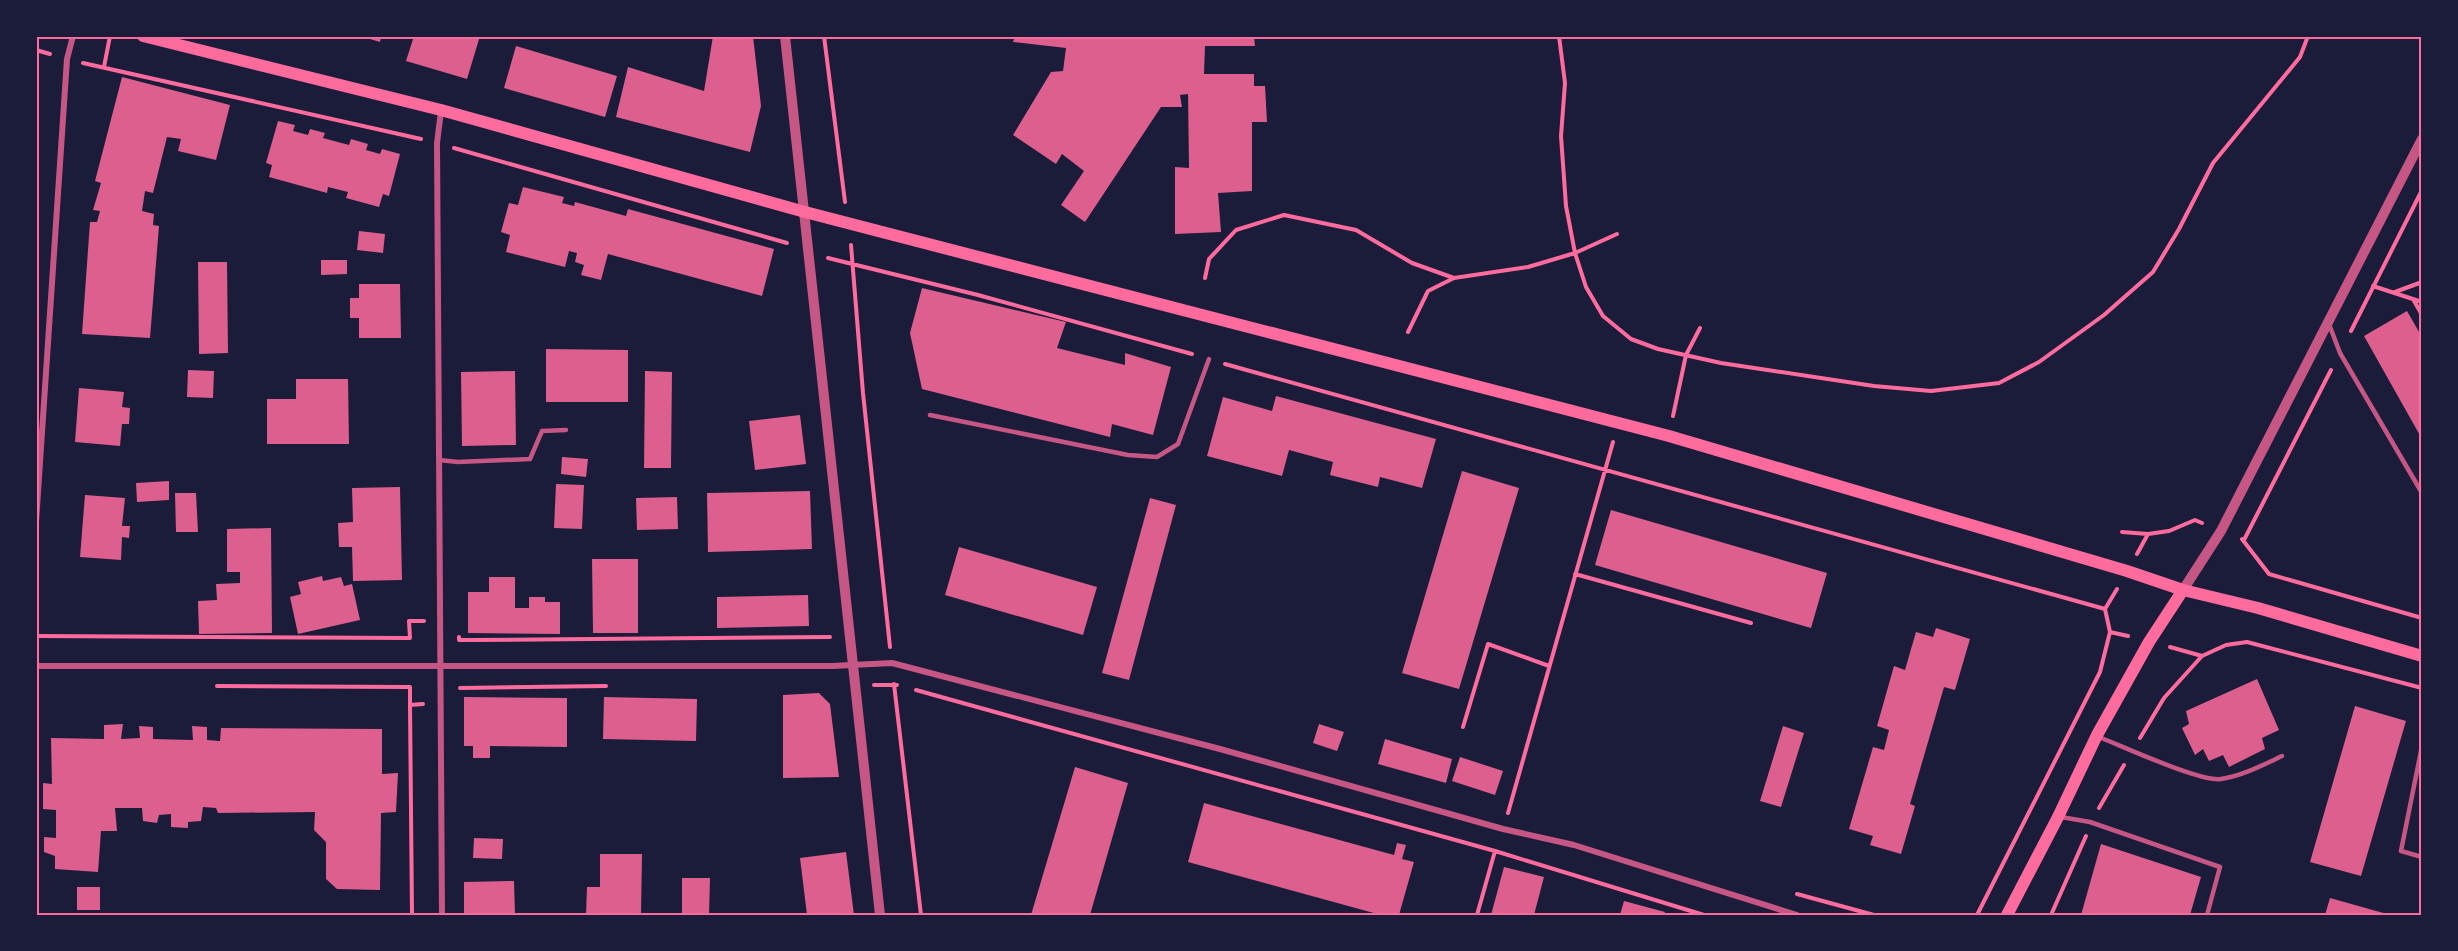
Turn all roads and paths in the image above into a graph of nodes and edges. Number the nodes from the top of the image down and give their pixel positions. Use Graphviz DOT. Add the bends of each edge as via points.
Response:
graph roads {
  1 [pos="73,36"];
  2 [pos="110,36"];
  3 [pos="143,36"];
  4 [pos="785,36"];
  5 [pos="824,36"];
  6 [pos="1559,36"];
  7 [pos="2308,36"];
  8 [pos="36,50"];
  9 [pos="67,59"];
  10 [pos="104,67"];
  11 [pos="441,110"];
  12 [pos="2422,139"];
  13 [pos="437,143"];
  14 [pos="805,212"];
  15 [pos="848,223"];
  16 [pos="1617,234"];
  17 [pos="809,253"];
  18 [pos="1575,253"];
  19 [pos="854,265"];
  20 [pos="1205,278"];
  21 [pos="1454,278"];
  22 [pos="2422,282"];
  23 [pos="2373,286"];
  24 [pos="2394,292"];
  25 [pos="2413,298"];
  26 [pos="2422,302"];
  27 [pos="2422,315"];
  28 [pos="2329,321"];
  29 [pos="1700,328"];
  30 [pos="1408,332"];
  31 [pos="1686,356"];
  32 [pos="1209,359"];
  33 [pos="930,415"];
  34 [pos="1619,424"];
  35 [pos="566,430"];
  36 [pos="1669,436"];
  37 [pos="439,460"];
  38 [pos="1605,468"];
  39 [pos="2422,493"];
  40 [pos="36,522"];
  41 [pos="2221,531"];
  42 [pos="2122,532"];
  43 [pos="2148,534"];
  44 [pos="2127,571"];
  45 [pos="1575,574"];
  46 [pos="2183,590"];
  47 [pos="2105,609"];
  48 [pos="2422,618"];
  49 [pos="440,622"];
  50 [pos="1751,623"];
  51 [pos="2110,632"];
  52 [pos="36,636"];
  53 [pos="850,640"];
  54 [pos="2150,642"];
  55 [pos="2247,642"];
  56 [pos="890,645"];
  57 [pos="901,648"];
  58 [pos="2202,656"];
  59 [pos="2422,656"];
  60 [pos="892,663"];
  61 [pos="852,665"];
  62 [pos="36,666"];
  63 [pos="440,666"];
  64 [pos="1549,666"];
  65 [pos="894,684"];
  66 [pos="855,685"];
  67 [pos="211,686"];
  68 [pos="609,686"];
  69 [pos="460,688"];
  70 [pos="2422,688"];
  71 [pos="440,704"];
  72 [pos="410,705"];
  73 [pos="1463,727"];
  74 [pos="2097,735"];
  75 [pos="2422,746"];
  76 [pos="2282,756"];
  77 [pos="2421,761"];
  78 [pos="1497,810"];
  79 [pos="1508,813"];
  80 [pos="1518,816"];
  81 [pos="2058,817"];
  82 [pos="1503,829"];
  83 [pos="1495,851"];
  84 [pos="2422,857"];
  85 [pos="1794,893"];
  86 [pos="412,915"];
  87 [pos="442,915"];
  88 [pos="880,915"];
  89 [pos="921,915"];
  90 [pos="1478,915"];
  91 [pos="1704,915"];
  92 [pos="1797,915"];
  93 [pos="1874,915"];
  94 [pos="1977,915"];
  95 [pos="2007,915"];
  96 [pos="2207,915"];
  1 -- 9 [label="street"];
  2 -- 10 [label="path"];
  3 -- 11 [label="main road"];
  4 -- 14 [label="street"];
  5 -- 15 [label="path"];
  6 -- 18 [label="path" via="1565,83 1563,173"];
  7 -- 31 [label="path" via="2300,57 2213,163 2153,272 2048,356 2009,378 1999,383 1931,391"];
  8 -- 9 [label="path"];
  9 -- 10 [label="path"];
  9 -- 40 [label="street"];
  10 -- 13 [label="path"];
  11 -- 13 [label="street"];
  11 -- 14 [label="main road"];
  12 -- 28 [label="street"];
  13 -- 17 [label="path" via="787,243"];
  13 -- 37 [label="street"];
  14 -- 15 [label="main road"];
  14 -- 17 [label="street"];
  15 -- 19 [label="path"];
  15 -- 34 [label="main road"];
  16 -- 18 [label="path"];
  17 -- 19 [label="path"];
  17 -- 53 [label="street"];
  18 -- 21 [label="path" via="1528,267"];
  18 -- 31 [label="path" via="1586,287 1603,316 1631,339"];
  19 -- 32 [label="path"];
  19 -- 56 [label="path" via="863,393"];
  20 -- 21 [label="path" via="1209,260 1236,230 1284,215 1356,230 1413,263"];
  21 -- 30 [label="path" via="1428,291"];
  22 -- 24 [label="path"];
  23 -- 24 [label="path"];
  24 -- 25 [label="path"];
  25 -- 26 [label="path"];
  25 -- 27 [label="path"];
  28 -- 39 [label="lane" via="2340,353"];
  28 -- 41 [label="street"];
  29 -- 31 [label="path"];
  31 -- 36 [label="path"];
  32 -- 33 [label="lane" via="1179,444 1156,457 1093,449"];
  32 -- 38 [label="path"];
  34 -- 36 [label="main road"];
  34 -- 38 [label="path"];
  35 -- 37 [label="lane" via="542,431 530,459"];
  36 -- 44 [label="main road"];
  37 -- 49 [label="street"];
  38 -- 45 [label="path"];
  38 -- 47 [label="path"];
  41 -- 43 [label="path" via="2195,520 2169,531"];
  41 -- 46 [label="street"];
  41 -- 48 [label="path" via="2244,540 2269,574"];
  42 -- 43 [label="path"];
  43 -- 44 [label="path"];
  44 -- 46 [label="main road"];
  44 -- 47 [label="path"];
  45 -- 50 [label="path"];
  45 -- 64 [label="path"];
  46 -- 54 [label="main road"];
  46 -- 59 [label="main road"];
  47 -- 51 [label="path"];
  49 -- 52 [label="path" via="410,621 410,638"];
  49 -- 53 [label="path" via="459,622 459,640"];
  49 -- 63 [label="street"];
  51 -- 54 [label="path"];
  51 -- 94 [label="path" via="2100,672"];
  53 -- 56 [label="path"];
  53 -- 61 [label="street"];
  54 -- 58 [label="path"];
  54 -- 74 [label="main road"];
  55 -- 70 [label="path"];
  56 -- 57 [label="path"];
  56 -- 60 [label="path"];
  60 -- 61 [label="street"];
  60 -- 65 [label="path"];
  60 -- 82 [label="street" via="1220,749"];
  61 -- 63 [label="street"];
  61 -- 66 [label="street"];
  62 -- 63 [label="street"];
  63 -- 71 [label="street"];
  64 -- 73 [label="path" via="1488,644"];
  64 -- 79 [label="path"];
  65 -- 66 [label="path"];
  65 -- 83 [label="path"];
  65 -- 89 [label="path"];
  66 -- 88 [label="street"];
  67 -- 72 [label="path" via="410,687"];
  68 -- 69 [label="path"];
  71 -- 72 [label="path"];
  71 -- 87 [label="street"];
  72 -- 86 [label="path"];
  74 -- 76 [label="lane" via="2186,771 2220,779"];
  74 -- 81 [label="main road"];
  75 -- 77 [label="lane"];
  77 -- 84 [label="lane" via="2401,851"];
  78 -- 79 [label="path"];
  79 -- 80 [label="path"];
  79 -- 82 [label="path"];
  81 -- 95 [label="main road"];
  81 -- 96 [label="lane" via="2090,822 2220,867"];
  82 -- 83 [label="path"];
  82 -- 92 [label="street" via="1574,845"];
  83 -- 90 [label="path"];
  83 -- 91 [label="path"];
  85 -- 93 [label="path"];
}
